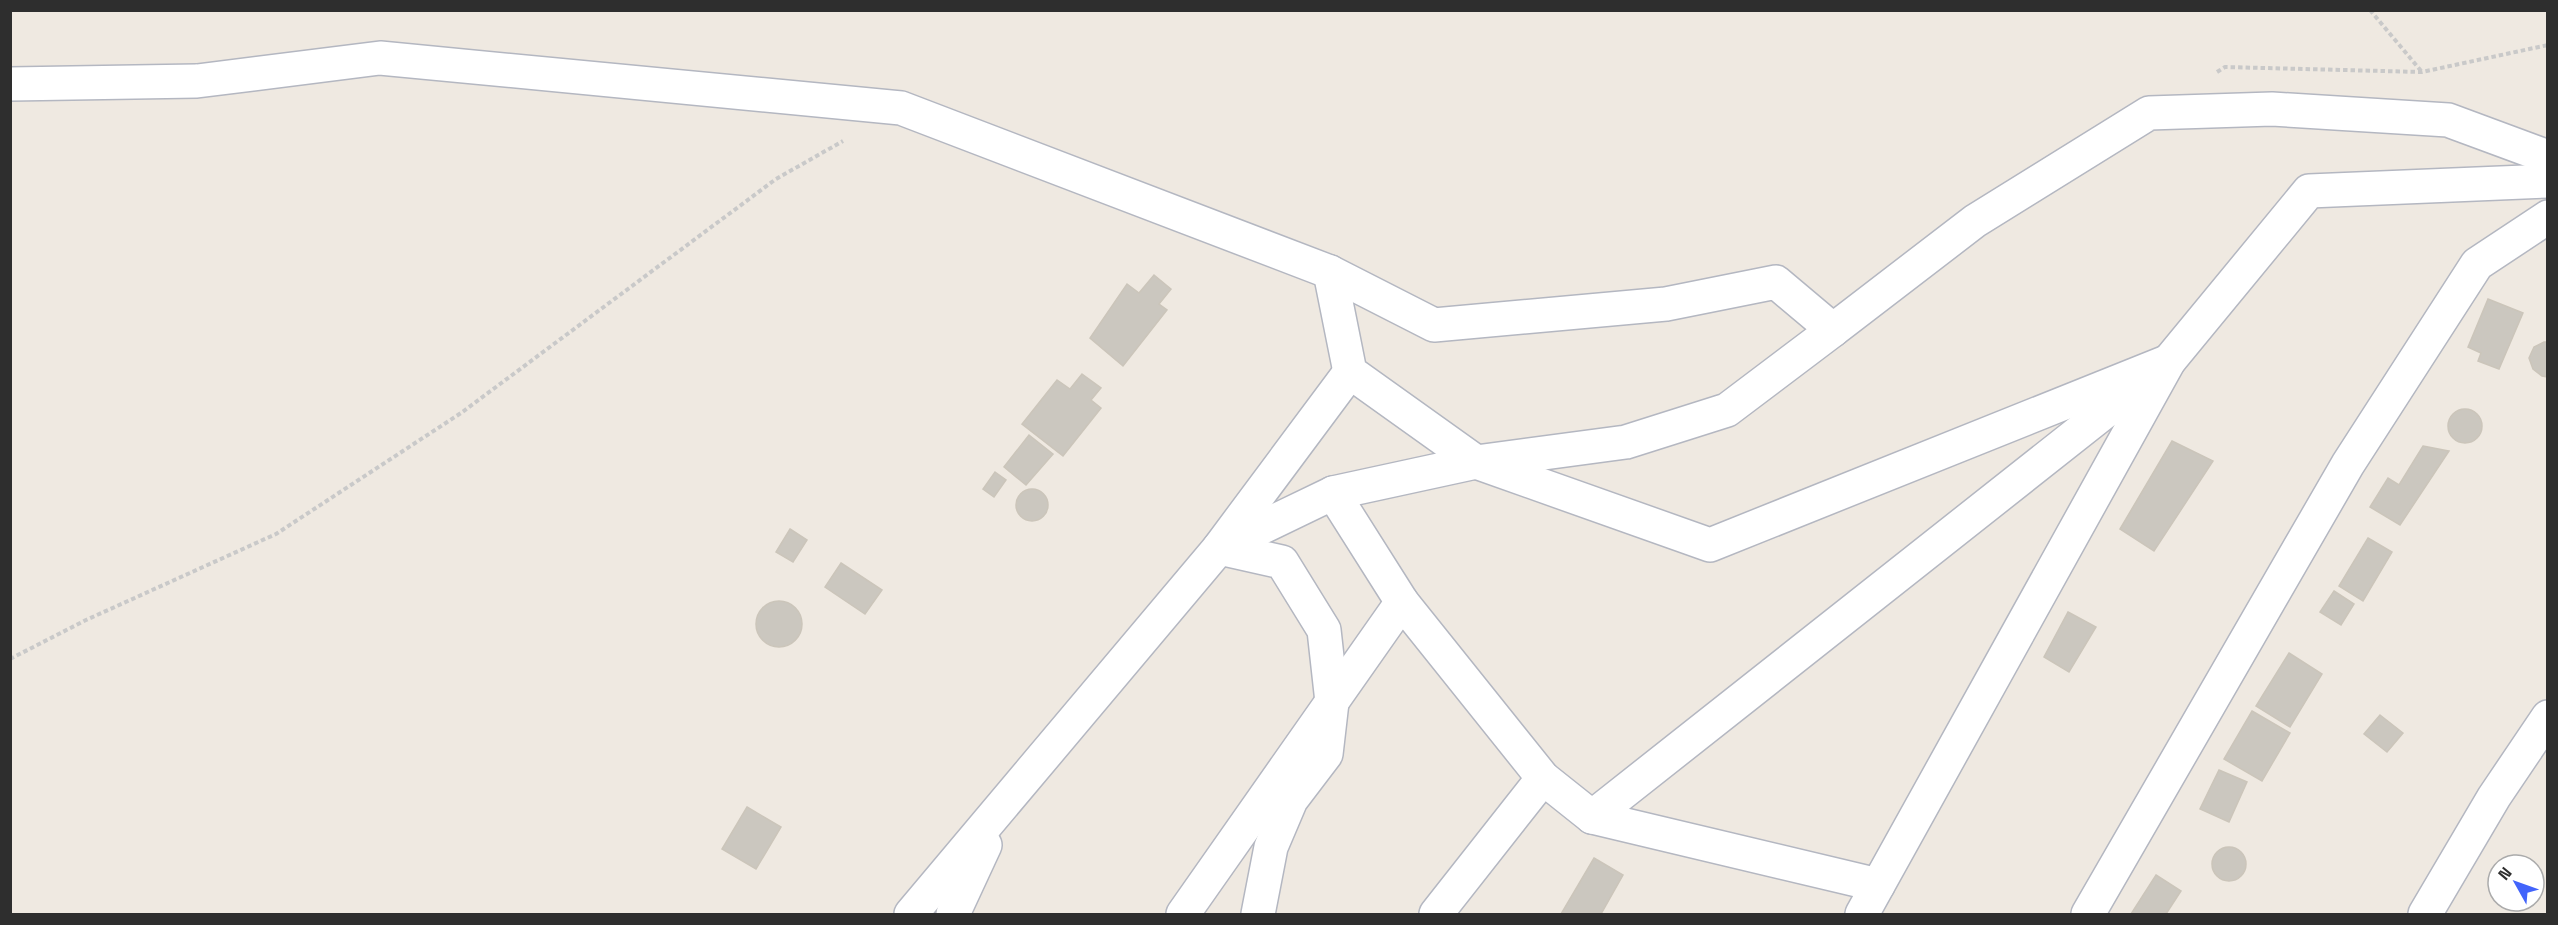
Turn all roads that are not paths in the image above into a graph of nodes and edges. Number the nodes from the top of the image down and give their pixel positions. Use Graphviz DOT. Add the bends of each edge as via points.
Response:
graph roads {
  1 [pos="10,84"];
  2 [pos="2547,157"];
  3 [pos="2547,181"];
  4 [pos="2547,217"];
  5 [pos="1330,272"];
  6 [pos="1833,330"];
  7 [pos="2169,361"];
  8 [pos="1350,372"];
  9 [pos="1476,462"];
  10 [pos="1333,492"];
  11 [pos="1219,548"];
  12 [pos="1402,602"];
  13 [pos="1332,702"];
  14 [pos="2547,717"];
  15 [pos="1543,778"];
  16 [pos="1004,804"];
  17 [pos="1592,817"];
  18 [pos="1878,885"];
  19 [pos="911,915"];
  20 [pos="953,915"];
  21 [pos="1182,915"];
  22 [pos="1258,915"];
  23 [pos="1436,915"];
  24 [pos="1862,915"];
  25 [pos="2088,915"];
  26 [pos="2425,915"];
  1 -- 5 [label="street" via="197,81 380,58 901,108"];
  2 -- 6 [label="street" via="2448,120 2272,109 2149,113 1975,221"];
  3 -- 7 [label="street" via="2309,191"];
  4 -- 25 [label="street" via="2477,264 2348,464"];
  5 -- 6 [label="street" via="1434,325 1666,304 1776,282"];
  5 -- 8 [label="street"];
  6 -- 9 [label="street" via="1727,410 1626,442"];
  7 -- 9 [label="street" via="1710,545"];
  7 -- 17 [label="street"];
  7 -- 18 [label="street"];
  8 -- 9 [label="street"];
  8 -- 11 [label="street"];
  9 -- 10 [label="street"];
  10 -- 11 [label="street"];
  10 -- 12 [label="street"];
  11 -- 13 [label="street" via="1282,562 1324,630"];
  11 -- 16 [label="street"];
  12 -- 13 [label="street"];
  12 -- 15 [label="street"];
  13 -- 21 [label="street"];
  13 -- 22 [label="street" via="1326,754 1291,800 1271,847"];
  14 -- 26 [label="street" via="2494,797"];
  15 -- 17 [label="street"];
  15 -- 23 [label="street"];
  16 -- 19 [label="street"];
  16 -- 20 [label="street"];
  17 -- 18 [label="street"];
  18 -- 24 [label="street"];
}
